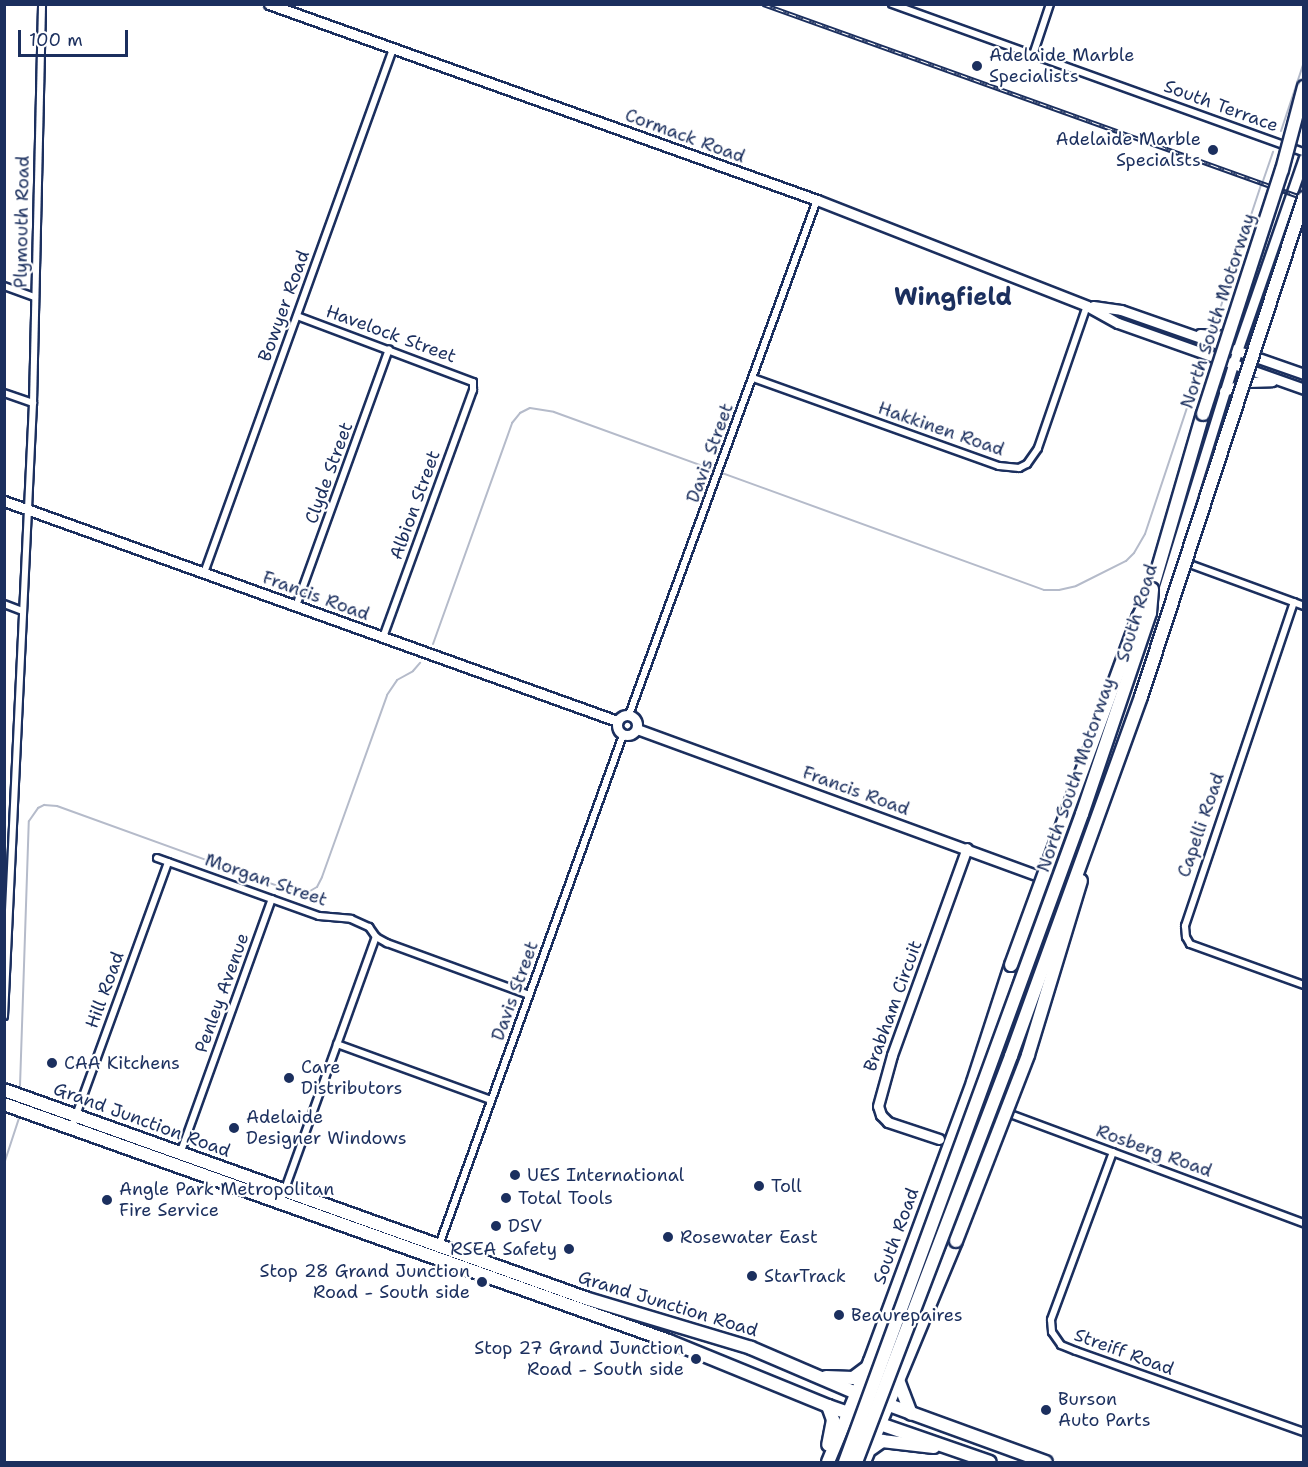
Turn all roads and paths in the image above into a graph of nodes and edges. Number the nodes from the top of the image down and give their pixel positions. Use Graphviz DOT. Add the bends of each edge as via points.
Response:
graph roads {
  1 [pos="42,4"];
  2 [pos="269,4"];
  3 [pos="892,4"];
  4 [pos="1050,4"];
  5 [pos="393,49"];
  6 [pos="1033,55"];
  7 [pos="1304,87"];
  8 [pos="1304,152"];
  9 [pos="1304,158"];
  10 [pos="1304,198"];
  11 [pos="817,201"];
  12 [pos="4,286"];
  13 [pos="35,297"];
  14 [pos="1087,306"];
  15 [pos="297,316"];
  16 [pos="1245,327"];
  17 [pos="1189,333"];
  18 [pos="389,349"];
  19 [pos="1237,351"];
  20 [pos="1233,363"];
  21 [pos="1304,374"];
  22 [pos="753,378"];
  23 [pos="473,382"];
  24 [pos="1286,383"];
  25 [pos="1304,389"];
  26 [pos="1224,391"];
  27 [pos="4,393"];
  28 [pos="33,403"];
  29 [pos="4,501"];
  30 [pos="27,510"];
  31 [pos="1173,558"];
  32 [pos="204,573"];
  33 [pos="1152,589"];
  34 [pos="1294,602"];
  35 [pos="4,604"];
  36 [pos="296,606"];
  37 [pos="1304,606"];
  38 [pos="22,611"];
  39 [pos="383,637"];
  40 [pos="629,715"];
  41 [pos="617,721"];
  42 [pos="637,729"];
  43 [pos="623,735"];
  44 [pos="1089,845"];
  45 [pos="966,848"];
  46 [pos="157,858"];
  47 [pos="168,862"];
  48 [pos="1064,885"];
  49 [pos="272,899"];
  50 [pos="376,937"];
  51 [pos="1304,986"];
  52 [pos="529,994"];
  53 [pos="4,1016"];
  54 [pos="337,1044"];
  55 [pos="4,1090"];
  56 [pos="491,1100"];
  57 [pos="4,1104"];
  58 [pos="994,1108"];
  59 [pos="76,1115"];
  60 [pos="71,1128"];
  61 [pos="953,1134"];
  62 [pos="939,1139"];
  63 [pos="180,1152"];
  64 [pos="1113,1152"];
  65 [pos="945,1156"];
  66 [pos="175,1166"];
  67 [pos="285,1190"];
  68 [pos="280,1203"];
  69 [pos="1304,1223"];
  70 [pos="439,1245"];
  71 [pos="434,1258"];
  72 [pos="870,1361"];
  73 [pos="819,1377"];
  74 [pos="898,1380"];
  75 [pos="856,1393"];
  76 [pos="888,1405"];
  77 [pos="828,1406"];
  78 [pos="848,1413"];
  79 [pos="911,1413"];
  80 [pos="880,1425"];
  81 [pos="1304,1432"];
  82 [pos="836,1443"];
  83 [pos="944,1447"];
  84 [pos="866,1457"];
  85 [pos="826,1462"];
  86 [pos="845,1462"];
  87 [pos="856,1462"];
  88 [pos="990,1462"];
  89 [pos="1046,1462"];
  1 -- 13 [label="street, Plymouth Road"];
  2 -- 5 [label="street, Cormack Road"];
  3 -- 6 [label="street, South Terrace"];
  4 -- 6 [label="street"];
  5 -- 11 [label="street, Cormack Road"];
  5 -- 15 [label="street, Bowyer Road"];
  6 -- 8 [label="street, South Terrace"];
  7 -- 33 [label="highway, North South Motorway, bridge"];
  9 -- 16 [label="street, South Road"];
  10 -- 44 [label="highway, North South Motorway, bridge"];
  11 -- 14 [label="street, Cormack Road"];
  11 -- 22 [label="street, Davis Street"];
  12 -- 13 [label="street"];
  13 -- 28 [label="street, Plymouth Road"];
  14 -- 17 [label="street, Cormack Road" via="1121,310"];
  14 -- 20 [label="street, Cormack Road" via="1119,323"];
  14 -- 22 [label="street, Hakkinen Road" via="1038,448 1027,464 1019,468 999,466"];
  15 -- 18 [label="street, Havelock Street"];
  15 -- 32 [label="street, Bowyer Road"];
  16 -- 17 [label="street" via="1221,336"];
  16 -- 19 [label="street, South Road"];
  17 -- 19 [label="street, Cormack Road"];
  18 -- 23 [label="street, Havelock Street"];
  18 -- 36 [label="street, Clyde Street"];
  19 -- 20 [label="street, South Road"];
  19 -- 21 [label="street, Cormack Road"];
  20 -- 24 [label="street, Cormack Road"];
  20 -- 26 [label="street, South Road"];
  22 -- 40 [label="street, Davis Street"];
  23 -- 39 [label="street, Albion Street"];
  24 -- 25 [label="street, Cormack Road"];
  24 -- 26 [label="street" via="1248,382"];
  26 -- 31 [label="street, South Road"];
  27 -- 28 [label="street"];
  28 -- 30 [label="street, Plymouth Road"];
  29 -- 30 [label="street, Francis Road"];
  30 -- 32 [label="street, Francis Road"];
  30 -- 38 [label="street, Plymouth Road"];
  31 -- 34 [label="street"];
  31 -- 48 [label="street, South Road" via="1123,720"];
  32 -- 36 [label="street, Francis Road"];
  33 -- 61 [label="highway, South Road, bridge" via="1011,965"];
  33 -- 86 [label="highway, North South Motorway, bridge" via="1149,614 1082,814"];
  34 -- 37 [label="street"];
  34 -- 51 [label="street, Capelli Road" via="1185,926 1190,944"];
  35 -- 38 [label="street"];
  36 -- 39 [label="street, Francis Road"];
  38 -- 53 [label="street, Plymouth Road"];
  39 -- 41 [label="street, Francis Road"];
  40 -- 41 [label="street"];
  40 -- 42 [label="street" via="637,722"];
  41 -- 43 [label="street"];
  42 -- 43 [label="street"];
  42 -- 45 [label="street, Francis Road"];
  43 -- 52 [label="street, Davis Street"];
  44 -- 74 [label="highway, bridge" via="1078,898 1051,987 956,1241"];
  44 -- 87 [label="highway, North South Motorway, bridge"];
  45 -- 48 [label="street, Francis Road"];
  45 -- 62 [label="street, Brabham Circuit" via="892,1055 878,1106 888,1122"];
  46 -- 47 [label="street, Morgan Street"];
  47 -- 49 [label="street, Morgan Street"];
  47 -- 59 [label="street, Hill Road"];
  48 -- 58 [label="street, South Road" via="990,1088"];
  49 -- 50 [label="street, Morgan Street" via="320,916 351,919 369,927"];
  49 -- 63 [label="street, Penley Avenue"];
  50 -- 52 [label="street, Morgan Street"];
  50 -- 54 [label="street"];
  52 -- 56 [label="street, Davis Street"];
  54 -- 56 [label="street"];
  54 -- 67 [label="street"];
  55 -- 59 [label="highway, Grand Junction Road"];
  56 -- 70 [label="street, Davis Street"];
  57 -- 60 [label="highway, Grand Junction Road"];
  58 -- 64 [label="street, Rosberg Road"];
  59 -- 60 [label="street, Hill Road"];
  59 -- 63 [label="highway, Grand Junction Road"];
  60 -- 66 [label="highway, Grand Junction Road"];
  61 -- 62 [label="street"];
  61 -- 65 [label="highway, South Road"];
  62 -- 65 [label="street"];
  63 -- 66 [label="street, Penley Avenue"];
  63 -- 67 [label="highway, Grand Junction Road"];
  64 -- 69 [label="street, Rosberg Road"];
  64 -- 81 [label="street, Streiff Road" via="1052,1320 1052,1332 1061,1345 1076,1351"];
  65 -- 72 [label="highway, South Road"];
  66 -- 68 [label="highway, Grand Junction Road"];
  67 -- 68 [label="street"];
  67 -- 70 [label="highway, Grand Junction Road"];
  68 -- 71 [label="highway, Grand Junction Road"];
  70 -- 71 [label="street, Davis Street"];
  70 -- 73 [label="highway, Grand Junction Road" via="588,1299 752,1348"];
  71 -- 77 [label="highway, Grand Junction Road" via="669,1341"];
  72 -- 73 [label="highway" via="853,1378"];
  72 -- 75 [label="highway, South Road"];
  73 -- 75 [label="highway, Grand Junction Road"];
  74 -- 76 [label="highway"];
  74 -- 79 [label="highway"];
  75 -- 76 [label="highway, Grand Junction Road"];
  75 -- 78 [label="highway, South Road"];
  76 -- 79 [label="highway, Grand Junction Road"];
  76 -- 80 [label="highway"];
  77 -- 78 [label="highway, Grand Junction Road"];
  77 -- 85 [label="highway" via="832,1427"];
  78 -- 80 [label="highway, Grand Junction Road"];
  78 -- 82 [label="highway, South Road"];
  79 -- 89 [label="highway, Grand Junction Road"];
  80 -- 83 [label="highway, Grand Junction Road"];
  80 -- 84 [label="highway"];
  82 -- 84 [label="highway" via="852,1436 861,1439"];
  82 -- 85 [label="highway, South Road"];
  83 -- 84 [label="highway" via="882,1441"];
  83 -- 88 [label="highway, Grand Junction Road"];
}
